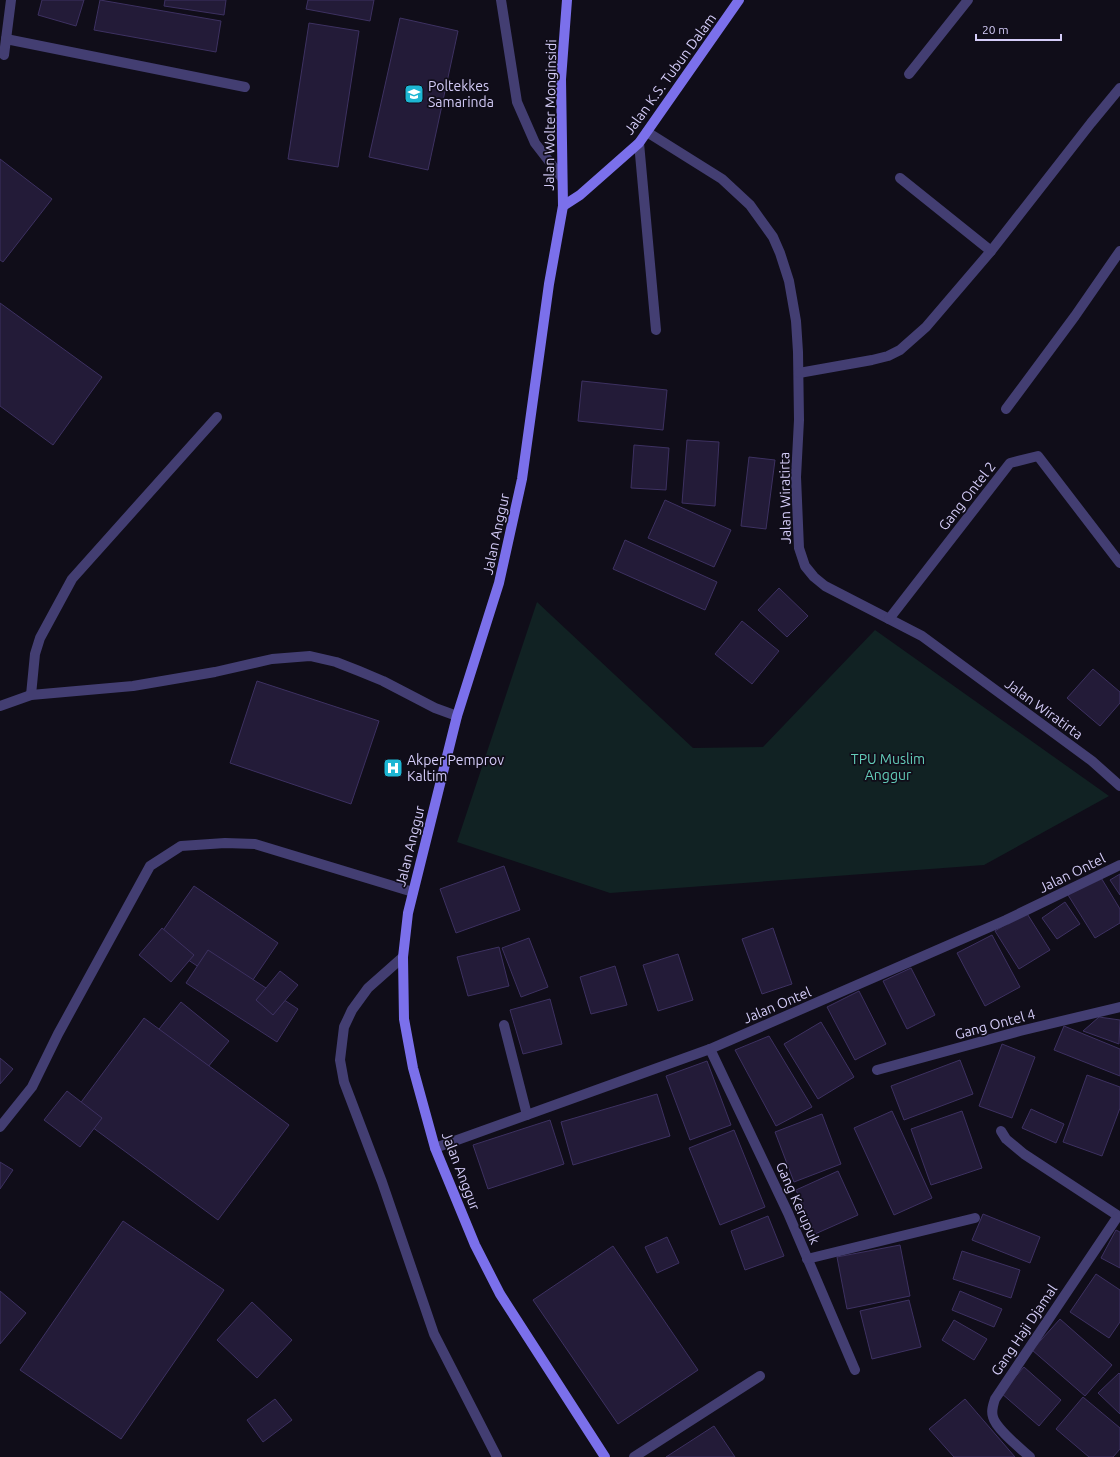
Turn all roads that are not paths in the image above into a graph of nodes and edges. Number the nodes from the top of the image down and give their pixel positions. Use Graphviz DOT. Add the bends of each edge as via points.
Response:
graph roads {
  1 [pos="11,0"];
  2 [pos="501,0"];
  3 [pos="567,0"];
  4 [pos="739,0"];
  5 [pos="968,0"];
  6 [pos="6,39"];
  7 [pos="4,55"];
  8 [pos="909,74"];
  9 [pos="245,87"];
  10 [pos="1120,88"];
  11 [pos="647,132"];
  12 [pos="639,143"];
  13 [pos="562,178"];
  14 [pos="900,178"];
  15 [pos="563,206"];
  16 [pos="991,251"];
  17 [pos="1120,251"];
  18 [pos="656,330"];
  19 [pos="799,373"];
  20 [pos="1006,409"];
  21 [pos="217,417"];
  22 [pos="1120,563"];
  23 [pos="889,619"];
  24 [pos="31,695"];
  25 [pos="0,706"];
  26 [pos="458,716"];
  27 [pos="1120,786"];
  28 [pos="1120,865"];
  29 [pos="413,892"];
  30 [pos="403,958"];
  31 [pos="1120,1007"];
  32 [pos="504,1025"];
  33 [pos="710,1049"];
  34 [pos="877,1070"];
  35 [pos="527,1115"];
  36 [pos="0,1127"];
  37 [pos="1000,1131"];
  38 [pos="435,1148"];
  39 [pos="1119,1217"];
  40 [pos="975,1218"];
  41 [pos="807,1259"];
  42 [pos="856,1370"];
  43 [pos="760,1376"];
  44 [pos="497,1457"];
  45 [pos="605,1457"];
  46 [pos="634,1457"];
  47 [pos="1030,1457"];
  1 -- 6 [label="street"];
  2 -- 13 [label="street" via="517,102 535,143"];
  3 -- 13 [label="street, Jalan Wolter Monginsidi" via="561,79"];
  4 -- 11 [label="street, Jalan K.S. Tubun Dalam"];
  5 -- 8 [label="street"];
  6 -- 7 [label="street"];
  6 -- 9 [label="street"];
  10 -- 16 [label="street"];
  11 -- 12 [label="street, Jalan K.S. Tubun Dalam"];
  11 -- 19 [label="street, Jalan Wiratirta" via="722,179 750,205 773,237 789,282 796,321"];
  12 -- 15 [label="street, Jalan K.S. Tubun Dalam" via="580,195"];
  12 -- 18 [label="street"];
  13 -- 15 [label="street, Jalan Wolter Monginsidi"];
  14 -- 16 [label="street"];
  15 -- 26 [label="street, Jalan Anggur" via="549,284 522,479 499,583"];
  16 -- 19 [label="street" via="926,327 900,350 872,360"];
  17 -- 20 [label="street"];
  19 -- 23 [label="street, Jalan Wiratirta" via="796,477 799,548 805,566 826,586"];
  21 -- 24 [label="street" via="72,579 40,638 35,654"];
  22 -- 23 [label="street, Gang Ontel 2" via="1038,456 1010,463"];
  23 -- 27 [label="street, Jalan Wiratirta" via="922,636 940,649 1092,761"];
  24 -- 25 [label="street"];
  24 -- 26 [label="street" via="133,686 215,672 272,658 310,656 360,671"];
  26 -- 29 [label="street, Jalan Anggur"];
  28 -- 33 [label="street, Jalan Ontel" via="1006,920"];
  29 -- 30 [label="street, Jalan Anggur"];
  29 -- 36 [label="street" via="255,844 182,846 150,866 32,1087"];
  30 -- 38 [label="street, Jalan Anggur" via="404,1020 413,1068"];
  30 -- 44 [label="street" via="368,988 349,1016 344,1027 340,1060 342,1075 434,1334"];
  31 -- 34 [label="street, Gang Ontel 4"];
  32 -- 35 [label="street"];
  33 -- 35 [label="street, Jalan Ontel"];
  33 -- 41 [label="street, Gang Kerupuk"];
  35 -- 38 [label="street, Jalan Ontel"];
  37 -- 39 [label="street" via="1024,1154"];
  38 -- 45 [label="street, Jalan Anggur" via="475,1245 500,1294"];
  39 -- 47 [label="street, Gang Haji Djamal" via="992,1406 993,1419 998,1426"];
  40 -- 41 [label="street"];
  41 -- 42 [label="street, Gang Kerupuk"];
  43 -- 46 [label="street"];
}
